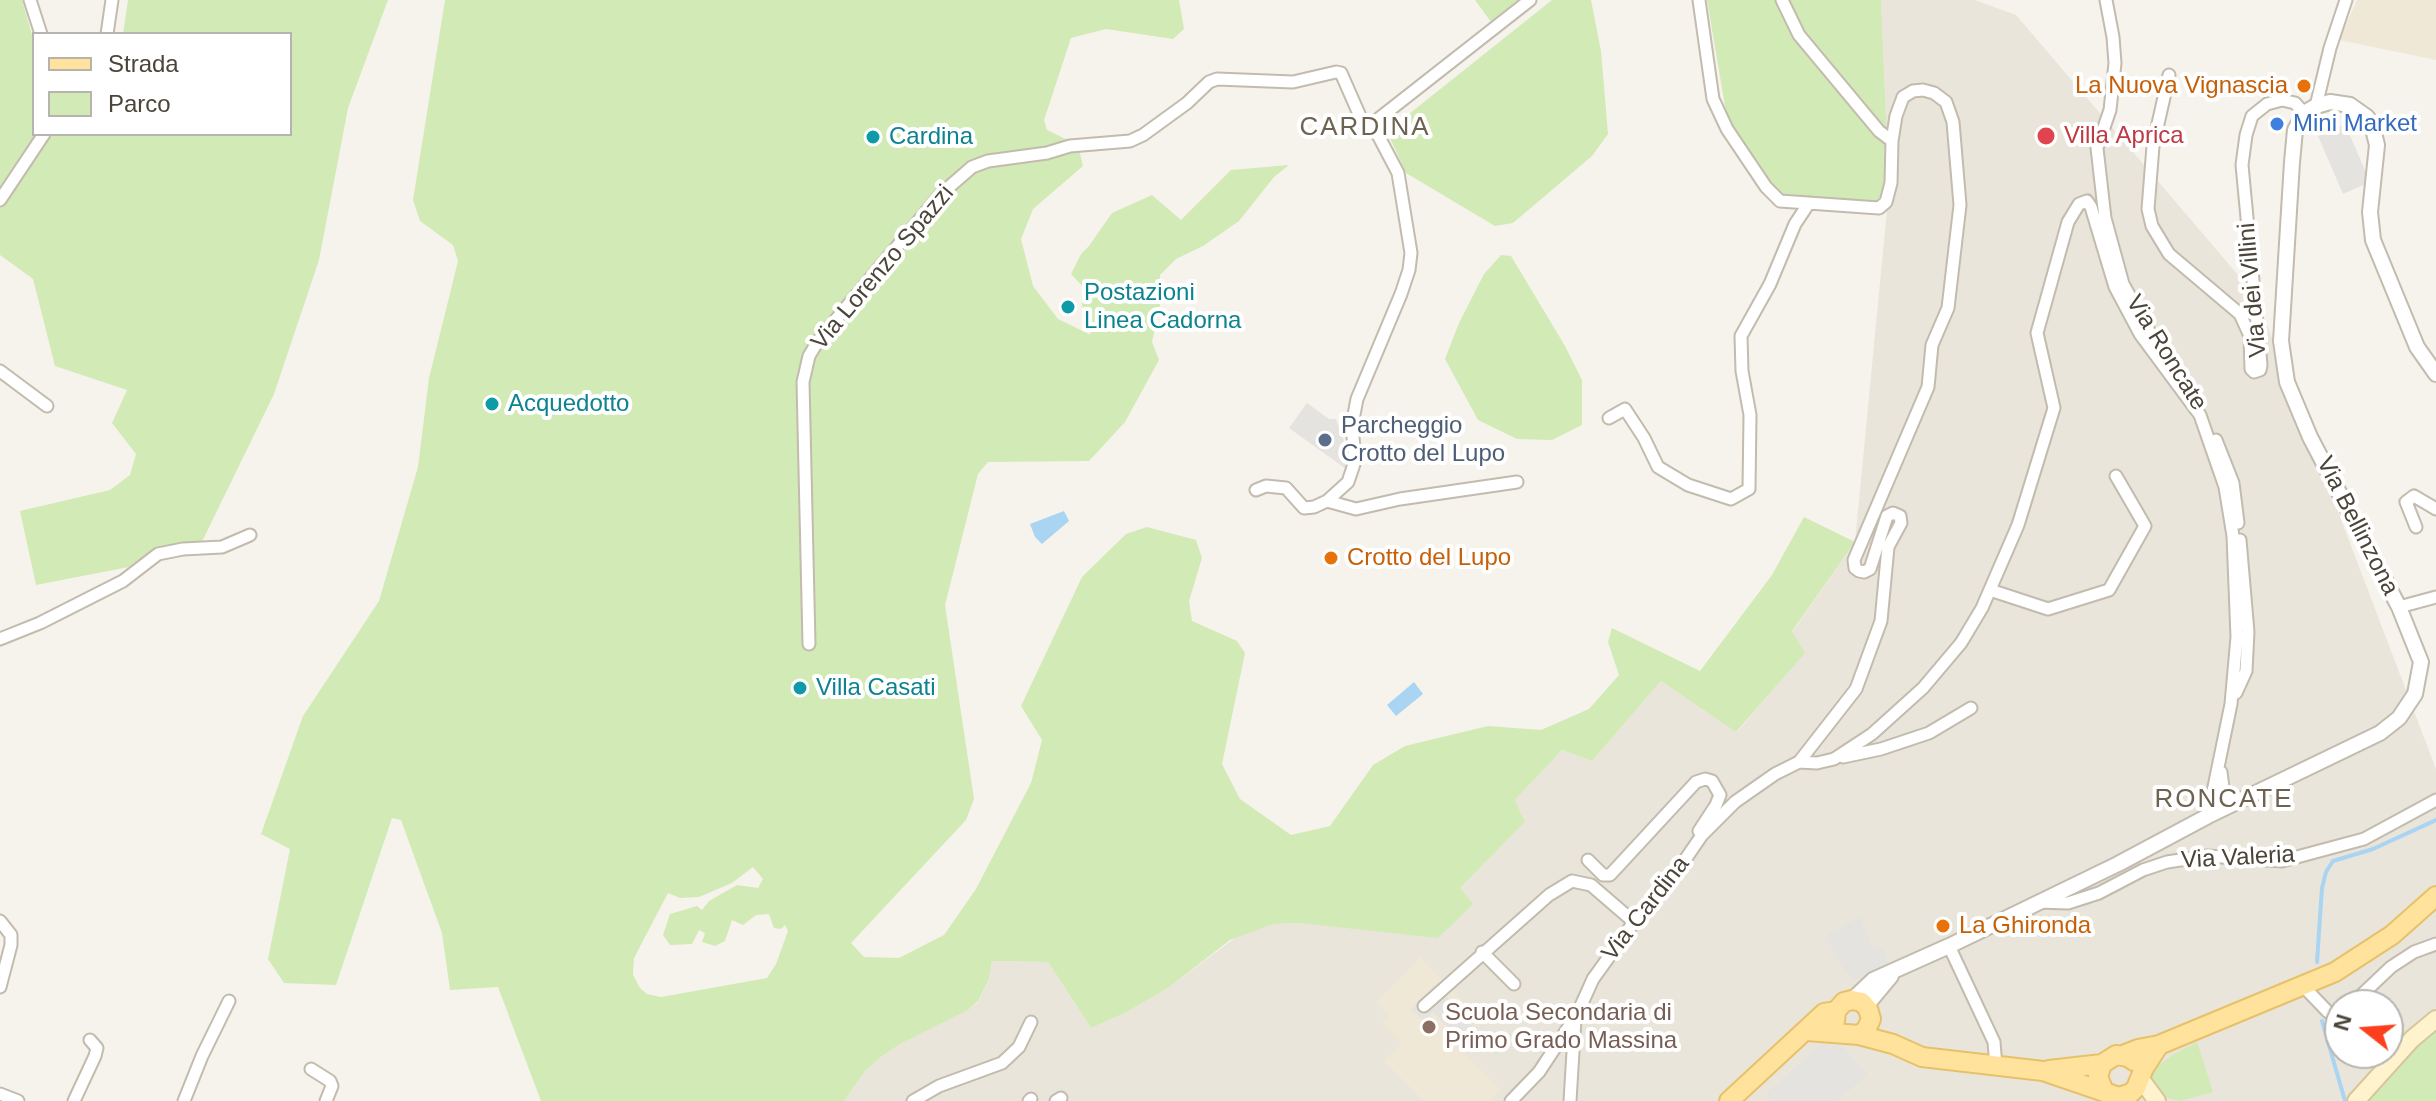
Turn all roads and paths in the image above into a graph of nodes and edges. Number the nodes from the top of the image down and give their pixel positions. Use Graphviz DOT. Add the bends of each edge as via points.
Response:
graph roads {
  1 [pos="30,0"];
  2 [pos="112,0"];
  3 [pos="1530,0"];
  4 [pos="1699,0"];
  5 [pos="1782,0"];
  6 [pos="2106,0"];
  7 [pos="2346,0"];
  8 [pos="40,32"];
  9 [pos="107,32"];
  10 [pos="2169,75"];
  11 [pos="2310,109"];
  12 [pos="1372,130"];
  13 [pos="43,136"];
  14 [pos="1892,141"];
  15 [pos="0,200"];
  16 [pos="1809,203"];
  17 [pos="0,371"];
  18 [pos="2436,374"];
  19 [pos="47,406"];
  20 [pos="1609,418"];
  21 [pos="2116,476"];
  22 [pos="1517,482"];
  23 [pos="1256,490"];
  24 [pos="1327,501"];
  25 [pos="2436,509"];
  26 [pos="2416,527"];
  27 [pos="250,535"];
  28 [pos="1990,590"];
  29 [pos="2436,597"];
  30 [pos="2399,607"];
  31 [pos="0,639"];
  32 [pos="809,644"];
  33 [pos="2231,704"];
  34 [pos="1971,708"];
  35 [pos="2220,756"];
  36 [pos="1834,759"];
  37 [pos="1799,762"];
  38 [pos="2436,800"];
  39 [pos="2231,805"];
  40 [pos="2208,816"];
  41 [pos="1588,860"];
  42 [pos="1665,886"];
  43 [pos="2436,896"];
  44 [pos="2037,902"];
  45 [pos="0,921"];
  46 [pos="1634,922"];
  47 [pos="2436,944"];
  48 [pos="1949,946"];
  49 [pos="1482,952"];
  50 [pos="1514,984"];
  51 [pos="0,987"];
  52 [pos="2304,987"];
  53 [pos="2368,989"];
  54 [pos="229,1001"];
  55 [pos="1424,1006"];
  56 [pos="2324,1008"];
  57 [pos="1856,1009"];
  58 [pos="1575,1019"];
  59 [pos="2436,1019"];
  60 [pos="1031,1022"];
  61 [pos="1807,1031"];
  62 [pos="1850,1033"];
  63 [pos="90,1040"];
  64 [pos="1893,1044"];
  65 [pos="2159,1045"];
  66 [pos="2123,1055"];
  67 [pos="2102,1064"];
  68 [pos="1996,1066"];
  69 [pos="311,1069"];
  70 [pos="2043,1071"];
  71 [pos="2140,1078"];
  72 [pos="0,1094"];
  73 [pos="2116,1096"];
  74 [pos="18,1101"];
  75 [pos="74,1101"];
  76 [pos="184,1101"];
  77 [pos="326,1101"];
  78 [pos="913,1101"];
  79 [pos="1511,1101"];
  80 [pos="1570,1101"];
  81 [pos="1729,1101"];
  82 [pos="2157,1101"];
  83 [pos="2356,1101"];
  1 -- 8 [label="street"];
  2 -- 9 [label="street"];
  3 -- 12 [label="street" via="1377,120"];
  4 -- 16 [label="street" via="1713,99 1727,129 1780,201"];
  5 -- 14 [label="street" via="1799,35"];
  6 -- 33 [label="street, Via Roncate" via="2115,63 2110,110 2097,148 2105,218 2123,284 2204,411 2233,483 2248,632 2246,671"];
  7 -- 11 [label="street"];
  10 -- 11 [label="street, Via dei Villini" via="2153,146 2148,209 2152,226 2169,254 2240,314 2250,336 2254,372 2261,365 2242,165 2246,135 2252,116 2267,104 2282,100"];
  11 -- 18 [label="street" via="2330,102 2350,105 2372,125 2377,145 2370,212 2373,240 2417,347"];
  11 -- 30 [label="street, Via Bellinzona" via="2295,130 2291,175 2281,341 2287,382"];
  12 -- 24 [label="street" via="1398,173 1409,270 1357,399 1352,417 1355,461 1348,482"];
  12 -- 32 [label="street, Via Lorenzo Spazzi" via="1363,123 1341,73 1293,82 1217,79 1130,141 988,161 972,167 941,194 809,356 803,382"];
  13 -- 15 [label="street"];
  14 -- 16 [label="street" via="1891,183 1879,208"];
  14 -- 37 [label="street" via="1903,97 1923,90 1946,102 1953,122 1960,205 1948,308 1932,345 1928,387 1854,560 1859,571 1870,569 1885,519 1893,513 1900,516 1901,525 1888,547 1881,621 1856,689"];
  16 -- 20 [label="street" via="1741,336 1750,415 1749,489 1731,499 1688,485 1658,467 1625,409"];
  17 -- 19 [label="street"];
  21 -- 28 [label="street" via="2145,526 2109,590 2048,609"];
  22 -- 24 [label="street" via="1356,509"];
  23 -- 24 [label="street" via="1286,488 1304,508"];
  25 -- 26 [label="street" via="2414,496 2406,502"];
  27 -- 31 [label="street" via="222,547 158,554 123,581"];
  28 -- 33 [label="street" via="2018,525 2054,408 2037,333 2068,222 2087,201 2115,287 2140,334 2200,415 2225,487 2233,536 2237,637"];
  28 -- 36 [label="street" via="1961,643 1923,688 1872,734"];
  29 -- 30 [label="street"];
  30 -- 39 [label="street, Via Bellinzona" via="2421,662 2415,694 2399,718 2380,733"];
  33 -- 35 [label="street"];
  34 -- 36 [label="street" via="1929,733"];
  35 -- 39 [label="street" via="2223,788"];
  35 -- 40 [label="street"];
  36 -- 37 [label="street"];
  37 -- 42 [label="street, Via Cardina" via="1735,802 1702,835"];
  38 -- 44 [label="street, Via Valeria" via="2364,839 2282,861 2207,856 2167,862 2068,903"];
  39 -- 40 [label="street, Via Bellinzona"];
  40 -- 44 [label="street, Via Bellinzona"];
  41 -- 42 [label="street" via="1610,875 1696,782 1712,781 1720,795 1716,805"];
  42 -- 46 [label="street, Via Cardina"];
  43 -- 52 [label="main road" via="2372,951"];
  44 -- 48 [label="street, Via Bellinzona"];
  45 -- 51 [label="street" via="11,935 11,945"];
  46 -- 49 [label="street" via="1591,885 1572,881"];
  46 -- 58 [label="street, Via Cardina" via="1593,979"];
  47 -- 53 [label="street" via="2391,967"];
  48 -- 57 [label="street, Via Bellinzona" via="1895,972"];
  48 -- 68 [label="street" via="1994,1042"];
  49 -- 50 [label="street"];
  49 -- 55 [label="street"];
  52 -- 56 [label="street"];
  52 -- 65 [label="main road"];
  54 -- 76 [label="street"];
  57 -- 61 [label="main road, Via Bellinzona" via="1824,1013"];
  57 -- 62 [label="main road" via="1866,1030"];
  57 -- 62 [label="main road" via="1835,1022"];
  57 -- 64 [label="main road"];
  58 -- 79 [label="street" via="1539,1072"];
  58 -- 80 [label="street, Via Cardina"];
  59 -- 83 [label="main road"];
  60 -- 78 [label="street" via="1019,1047 1002,1063"];
  61 -- 62 [label="main road"];
  61 -- 81 [label="main road, Via Bellinzona"];
  62 -- 64 [label="main road"];
  63 -- 75 [label="street" via="97,1048 95,1056"];
  64 -- 68 [label="main road" via="1922,1057"];
  65 -- 66 [label="main road"];
  65 -- 71 [label="main road"];
  66 -- 67 [label="main road"];
  66 -- 71 [label="main road" via="2135,1063"];
  67 -- 70 [label="main road"];
  67 -- 73 [label="main road" via="2098,1077"];
  68 -- 70 [label="main road"];
  69 -- 77 [label="street" via="330,1081"];
  70 -- 73 [label="main road"];
  71 -- 73 [label="main road" via="2131,1093"];
  71 -- 82 [label="main road"];
  72 -- 74 [label="street"];
}
